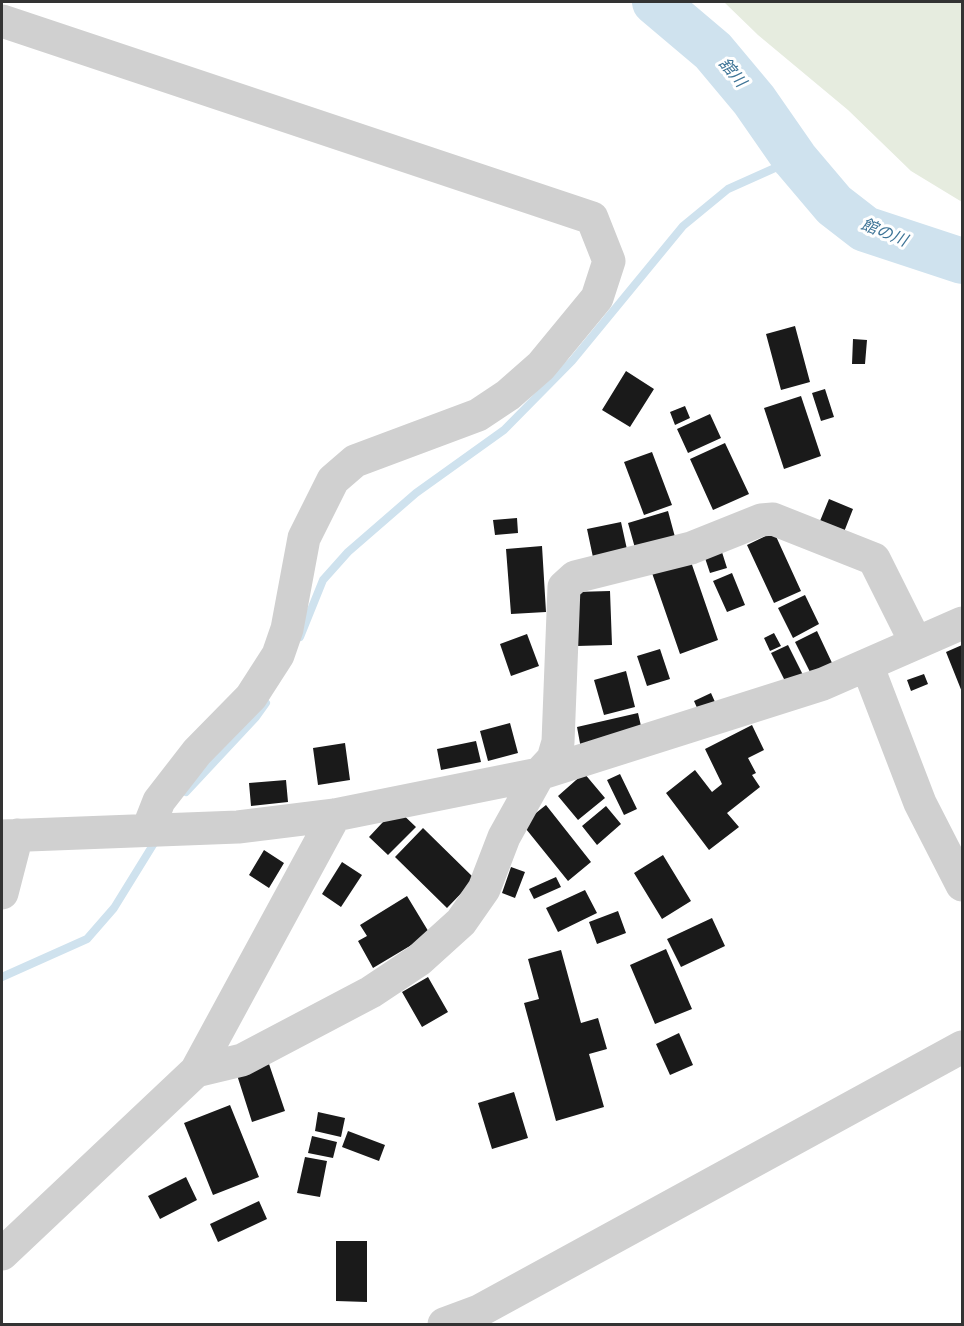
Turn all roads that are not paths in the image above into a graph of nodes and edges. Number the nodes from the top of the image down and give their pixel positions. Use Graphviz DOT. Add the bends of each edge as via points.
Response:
graph roads {
  1 [pos="2,21"];
  2 [pos="963,623"];
  3 [pos="916,643"];
  4 [pos="867,665"];
  5 [pos="539,774"];
  6 [pos="335,815"];
  7 [pos="148,829"];
  8 [pos="10,835"];
  9 [pos="963,885"];
  10 [pos="2,893"];
  11 [pos="963,1047"];
  12 [pos="196,1071"];
  13 [pos="2,1254"];
  14 [pos="444,1324"];
  1 -- 7 [label="street" via="592,218 609,261 597,298 542,366 508,395 478,415 355,461 333,480 304,538 278,655 251,696 197,752 159,801"];
  2 -- 3 [label="street"];
  3 -- 4 [label="street"];
  3 -- 5 [label="street" via="874,560 773,519 761,520 691,548 575,577 564,586 558,742 553,759"];
  4 -- 5 [label="street" via="823,684"];
  4 -- 9 [label="street" via="920,803"];
  5 -- 6 [label="street"];
  5 -- 12 [label="street" via="504,837 484,889 461,922 419,960 371,993 242,1060"];
  6 -- 7 [label="street" via="238,827"];
  6 -- 12 [label="street"];
  7 -- 8 [label="street"];
  8 -- 10 [label="street"];
  11 -- 14 [label="street" via="479,1311"];
  12 -- 13 [label="street"];
}
